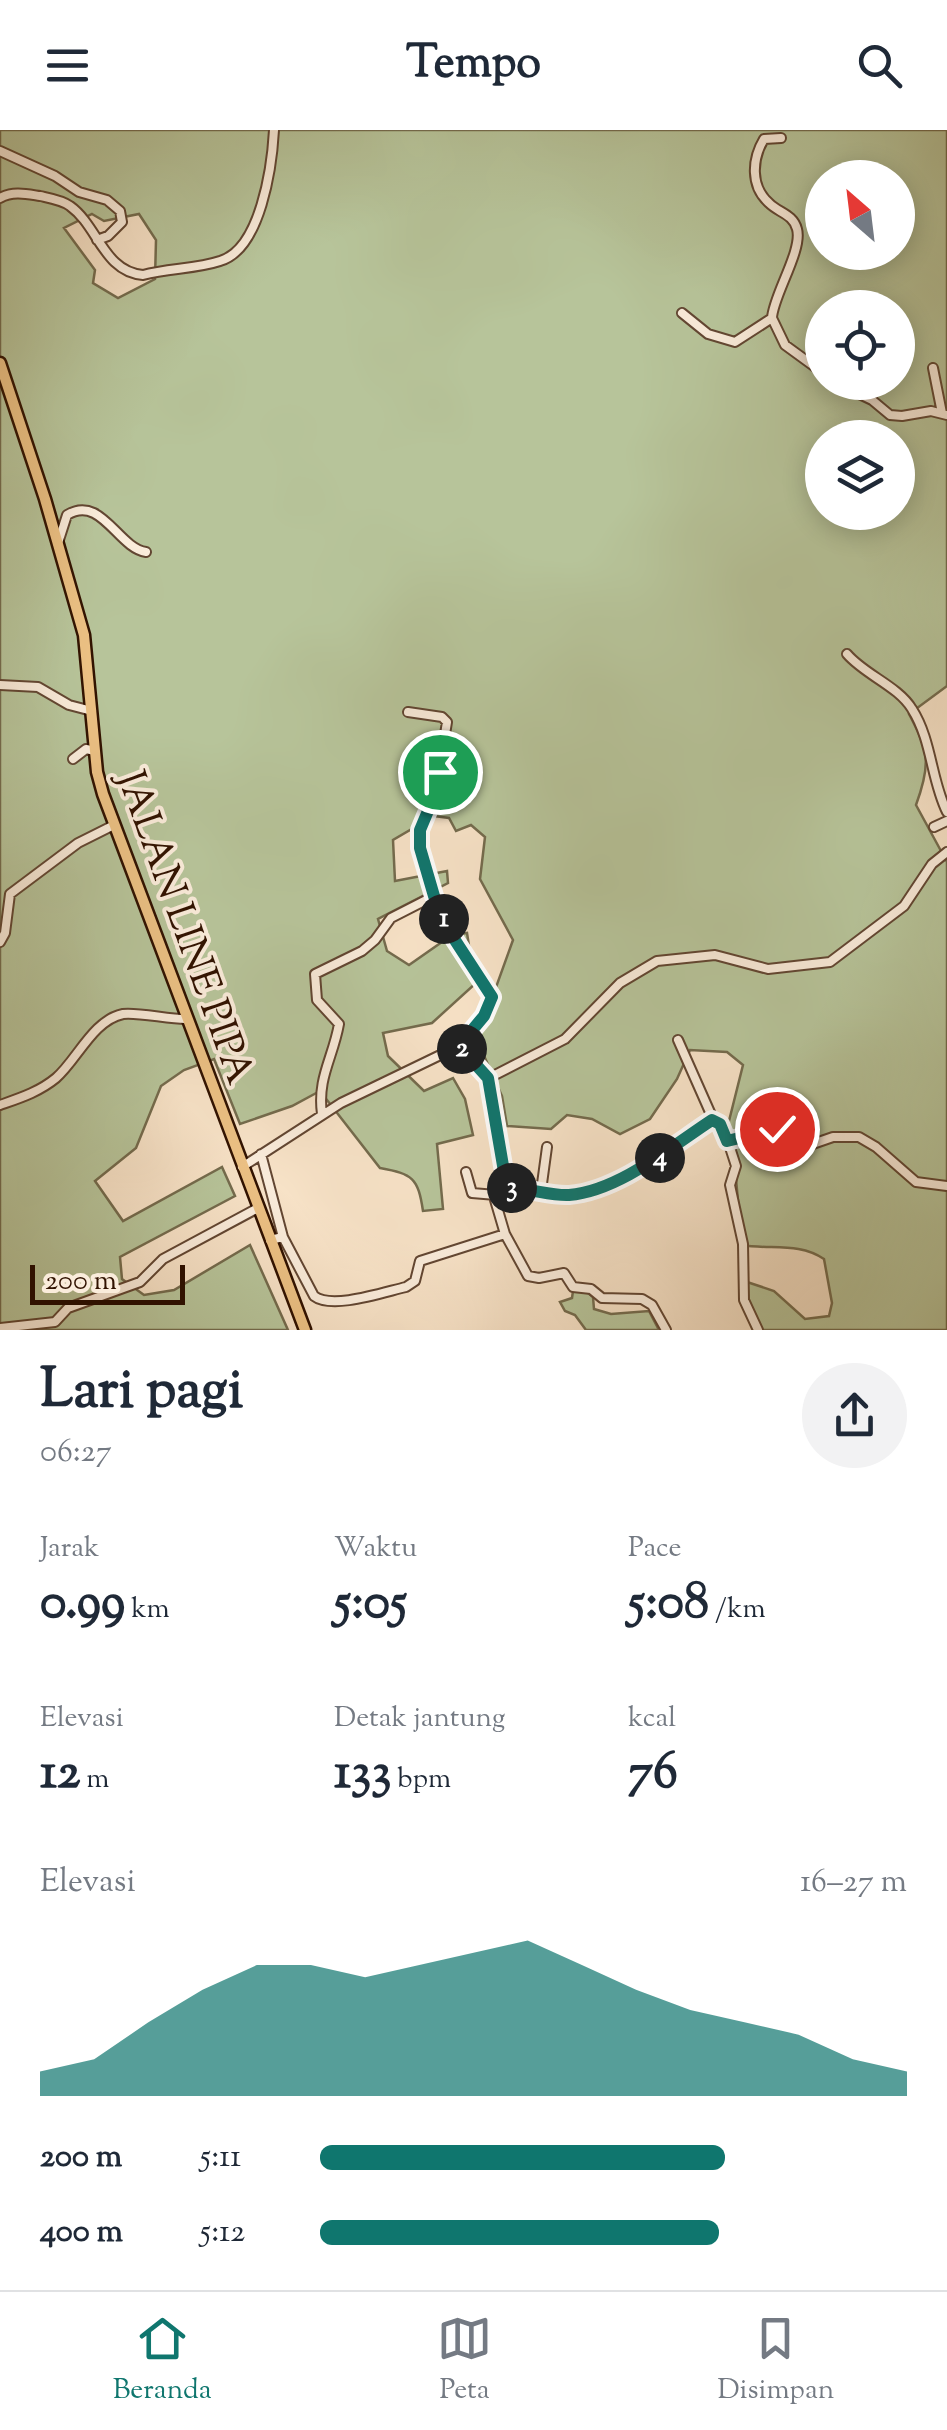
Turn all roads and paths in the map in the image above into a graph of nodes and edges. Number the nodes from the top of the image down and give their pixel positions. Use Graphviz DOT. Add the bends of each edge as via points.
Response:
graph roads {
  1 [pos="274,130"];
  2 [pos="781,138"];
  3 [pos="0,151"];
  4 [pos="0,198"];
  5 [pos="97,240"];
  6 [pos="682,313"];
  7 [pos="772,318"];
  8 [pos="805,359"];
  9 [pos="0,363"];
  10 [pos="934,368"];
  11 [pos="872,400"];
  12 [pos="944,414"];
  13 [pos="58,543"];
  14 [pos="146,552"];
  15 [pos="847,654"];
  16 [pos="0,685"];
  17 [pos="92,711"];
  18 [pos="408,712"];
  19 [pos="95,751"];
  20 [pos="73,759"];
  21 [pos="947,812"];
  22 [pos="947,821"];
  23 [pos="114,825"];
  24 [pos="934,827"];
  25 [pos="947,852"];
  26 [pos="434,896"];
  27 [pos="0,942"];
  28 [pos="185,1019"];
  29 [pos="678,1040"];
  30 [pos="459,1046"];
  31 [pos="488,1078"];
  32 [pos="0,1105"];
  33 [pos="322,1114"];
  34 [pos="713,1119"];
  35 [pos="727,1141"];
  36 [pos="547,1148"];
  37 [pos="261,1154"];
  38 [pos="242,1167"];
  39 [pos="466,1172"];
  40 [pos="947,1186"];
  41 [pos="507,1189"];
  42 [pos="542,1191"];
  43 [pos="496,1195"];
  44 [pos="258,1208"];
  45 [pos="505,1234"];
  46 [pos="283,1237"];
  47 [pos="270,1240"];
  48 [pos="0,1328"];
  49 [pos="305,1330"];
  50 [pos="666,1330"];
  51 [pos="758,1330"];
  1 -- 5 [label="street" via="262,201 230,257 138,275"];
  2 -- 7 [label="street" via="765,138 754,160 761,194 792,218 798,236"];
  3 -- 5 [label="street" via="113,204 122,222"];
  4 -- 5 [label="street" via="19,193 70,205"];
  6 -- 7 [label="street" via="708,334 735,342"];
  7 -- 8 [label="street" via="785,344"];
  9 -- 13 [label="main road, JALAN LINE PIPA"];
  10 -- 12 [label="street"];
  11 -- 12 [label="street" via="890,414"];
  13 -- 14 [label="street" via="67,515 87,510"];
  13 -- 17 [label="main road, JALAN LINE PIPA" via="84,635"];
  15 -- 21 [label="street" via="911,706"];
  16 -- 17 [label="street" via="38,687"];
  17 -- 19 [label="main road, JALAN LINE PIPA"];
  18 -- 26 [label="street" via="447,722 436,790 418,837"];
  19 -- 20 [label="street"];
  19 -- 23 [label="main road, JALAN LINE PIPA"];
  22 -- 24 [label="street"];
  23 -- 27 [label="street" via="10,894"];
  23 -- 28 [label="main road, JALAN LINE PIPA"];
  25 -- 31 [label="street" via="904,906 830,962 765,970 715,955 657,961 620,983 559,1043"];
  26 -- 30 [label="street" via="460,952 492,997"];
  26 -- 33 [label="street" via="391,918 362,951 315,974 317,1000 339,1024 321,1080"];
  28 -- 32 [label="street" via="116,1016 55,1079"];
  28 -- 38 [label="main road, JALAN LINE PIPA"];
  29 -- 34 [label="street"];
  30 -- 31 [label="street"];
  30 -- 33 [label="street"];
  31 -- 41 [label="street"];
  33 -- 37 [label="street"];
  34 -- 35 [label="street"];
  34 -- 42 [label="street" via="665,1155 597,1187 567,1195"];
  35 -- 40 [label="street" via="774,1129 807,1146 858,1138 916,1182"];
  35 -- 51 [label="street" via="736,1166 730,1185 743,1244 744,1300"];
  36 -- 42 [label="street"];
  37 -- 38 [label="street"];
  37 -- 46 [label="street"];
  38 -- 44 [label="main road, JALAN LINE PIPA"];
  39 -- 43 [label="street" via="472,1193"];
  41 -- 42 [label="street"];
  41 -- 43 [label="street"];
  43 -- 45 [label="street"];
  44 -- 47 [label="main road, JALAN LINE PIPA"];
  44 -- 48 [label="street" via="163,1259 140,1282 68,1308 54,1322"];
  45 -- 46 [label="street" via="420,1261 415,1281 406,1287 335,1302 314,1296"];
  45 -- 50 [label="street" via="528,1276 564,1273 573,1287 602,1298 642,1299"];
  46 -- 47 [label="street"];
  47 -- 49 [label="main road, JALAN LINE PIPA"];
}
